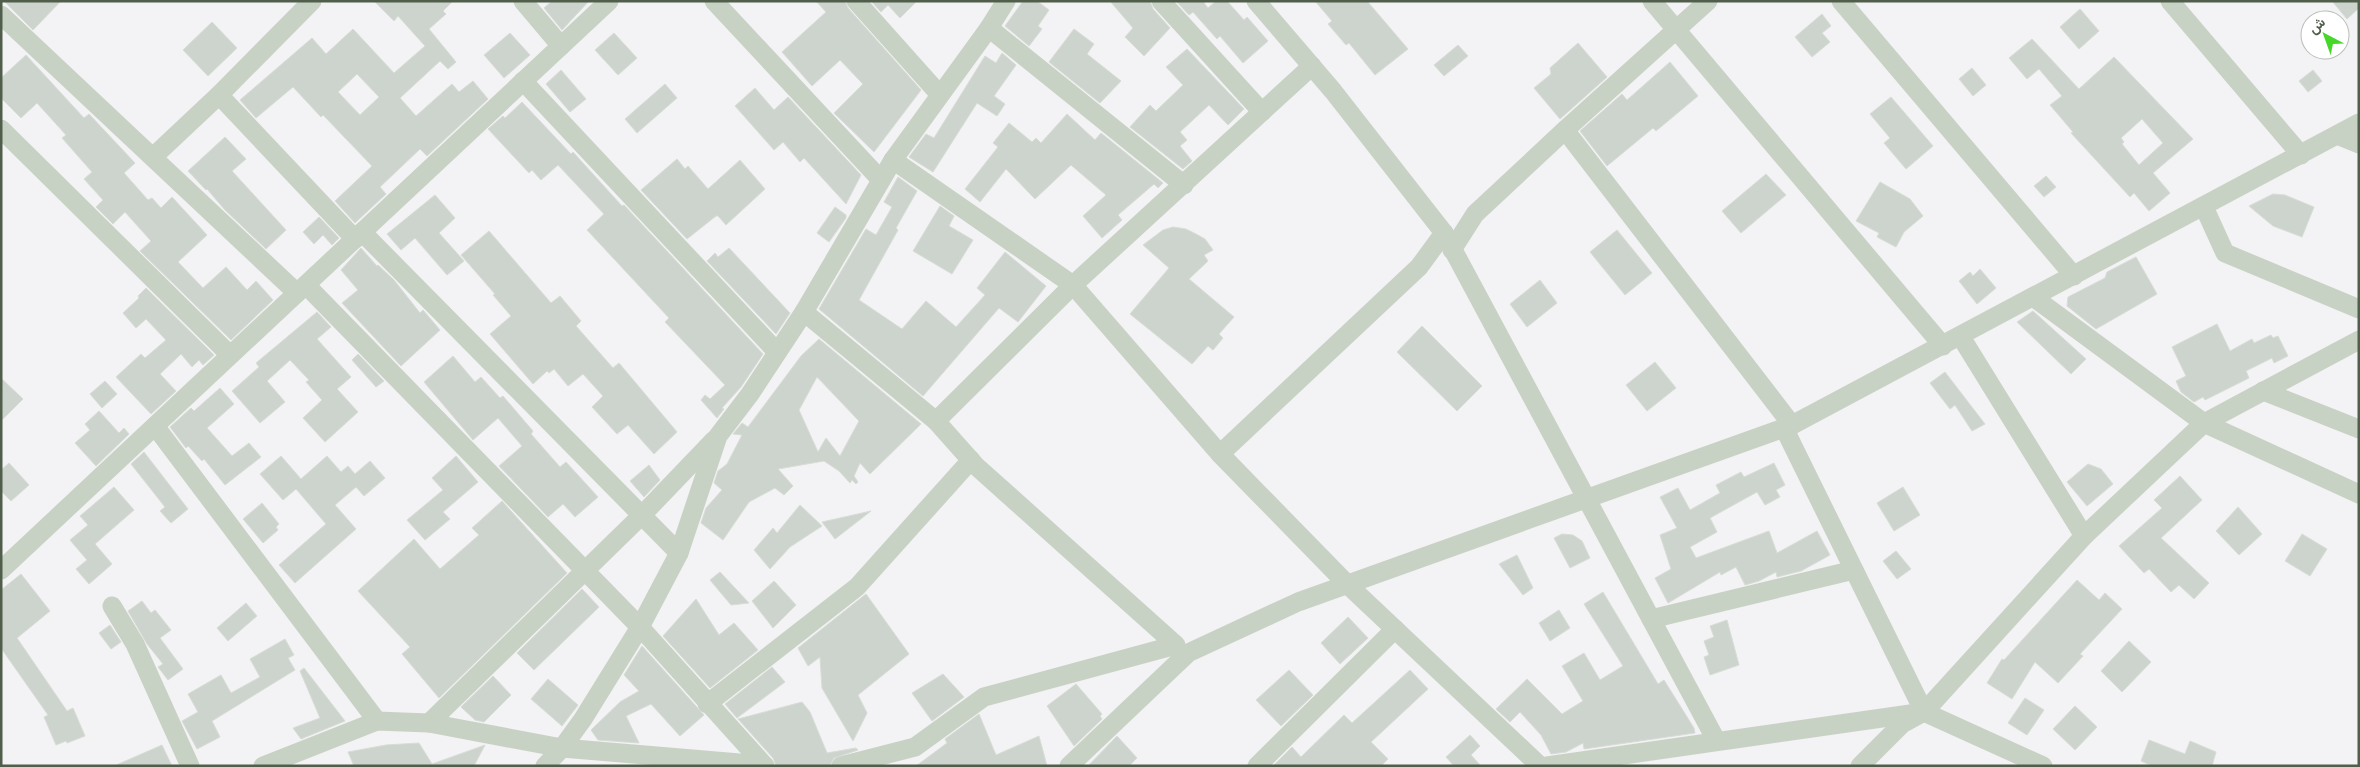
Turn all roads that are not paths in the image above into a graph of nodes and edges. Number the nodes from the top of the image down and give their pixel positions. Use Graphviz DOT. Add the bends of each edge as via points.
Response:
graph roads {
  1 [pos="312,1"];
  2 [pos="523,1"];
  3 [pos="609,1"];
  4 [pos="714,1"];
  5 [pos="856,1"];
  6 [pos="1161,1"];
  7 [pos="1256,1"];
  8 [pos="1652,1"];
  9 [pos="1708,1"];
  10 [pos="1841,1"];
  11 [pos="2170,1"];
  12 [pos="1001,3"];
  13 [pos="1,15"];
  14 [pos="989,28"];
  15 [pos="1677,30"];
  16 [pos="561,46"];
  17 [pos="1312,66"];
  18 [pos="523,81"];
  19 [pos="219,95"];
  20 [pos="940,95"];
  21 [pos="1262,112"];
  22 [pos="2359,123"];
  23 [pos="1,128"];
  24 [pos="1565,130"];
  25 [pos="2337,135"];
  26 [pos="2359,144"];
  27 [pos="2301,155"];
  28 [pos="153,157"];
  29 [pos="893,160"];
  30 [pos="881,180"];
  31 [pos="1184,185"];
  32 [pos="2204,207"];
  33 [pos="1444,233"];
  34 [pos="358,236"];
  35 [pos="1452,250"];
  36 [pos="2074,276"];
  37 [pos="1073,285"];
  38 [pos="301,289"];
  39 [pos="2033,297"];
  40 [pos="2359,309"];
  41 [pos="804,312"];
  42 [pos="1961,337"];
  43 [pos="2359,340"];
  44 [pos="1942,346"];
  45 [pos="777,352"];
  46 [pos="230,356"];
  47 [pos="2263,391"];
  48 [pos="936,421"];
  49 [pos="2204,423"];
  50 [pos="155,426"];
  51 [pos="1788,426"];
  52 [pos="2359,429"];
  53 [pos="718,436"];
  54 [pos="1220,454"];
  55 [pos="971,460"];
  56 [pos="2359,494"];
  57 [pos="1587,499"];
  58 [pos="642,515"];
  59 [pos="2084,536"];
  60 [pos="679,553"];
  61 [pos="1,570"];
  62 [pos="1854,570"];
  63 [pos="584,571"];
  64 [pos="1347,584"];
  65 [pos="112,606"];
  66 [pos="1651,619"];
  67 [pos="640,627"];
  68 [pos="1395,629"];
  69 [pos="1182,649"];
  70 [pos="707,704"];
  71 [pos="1924,712"];
  72 [pos="377,721"];
  73 [pos="429,723"];
  74 [pos="1716,740"];
  75 [pos="562,748"];
  76 [pos="190,766"];
  77 [pos="262,766"];
  78 [pos="531,766"];
  79 [pos="545,766"];
  80 [pos="765,766"];
  81 [pos="841,766"];
  82 [pos="1069,766"];
  83 [pos="1257,766"];
  84 [pos="1540,766"];
  85 [pos="1547,766"];
  86 [pos="1860,766"];
  87 [pos="2042,766"];
  1 -- 19 [label="street"];
  2 -- 16 [label="street"];
  3 -- 16 [label="street"];
  4 -- 30 [label="street"];
  5 -- 20 [label="street"];
  6 -- 21 [label="street"];
  7 -- 17 [label="street"];
  8 -- 15 [label="street"];
  9 -- 15 [label="street"];
  10 -- 36 [label="street"];
  11 -- 27 [label="street"];
  12 -- 14 [label="street"];
  13 -- 28 [label="street"];
  14 -- 20 [label="street"];
  14 -- 31 [label="street"];
  15 -- 24 [label="street"];
  15 -- 44 [label="street"];
  16 -- 18 [label="street"];
  17 -- 21 [label="street"];
  17 -- 33 [label="street"];
  18 -- 34 [label="street"];
  18 -- 45 [label="street"];
  19 -- 28 [label="street"];
  19 -- 34 [label="street"];
  20 -- 29 [label="street"];
  21 -- 31 [label="street"];
  22 -- 25 [label="street"];
  23 -- 46 [label="street"];
  24 -- 35 [label="street" via="1475,214"];
  24 -- 51 [label="street"];
  25 -- 26 [label="street"];
  25 -- 27 [label="street"];
  27 -- 32 [label="street"];
  28 -- 38 [label="street"];
  29 -- 30 [label="street"];
  29 -- 37 [label="street"];
  30 -- 41 [label="street"];
  31 -- 37 [label="street"];
  32 -- 36 [label="street"];
  32 -- 40 [label="street" via="2225,253"];
  33 -- 35 [label="street"];
  33 -- 54 [label="street" via="1419,267"];
  34 -- 38 [label="street"];
  34 -- 58 [label="street"];
  35 -- 57 [label="street"];
  36 -- 39 [label="street"];
  37 -- 48 [label="street"];
  37 -- 54 [label="street"];
  38 -- 46 [label="street"];
  38 -- 63 [label="street"];
  39 -- 42 [label="street"];
  39 -- 49 [label="street"];
  41 -- 45 [label="street"];
  41 -- 48 [label="street"];
  42 -- 44 [label="street"];
  42 -- 59 [label="street"];
  43 -- 47 [label="street"];
  44 -- 51 [label="street"];
  45 -- 53 [label="street"];
  46 -- 50 [label="street"];
  47 -- 49 [label="street"];
  47 -- 52 [label="street"];
  48 -- 55 [label="street"];
  49 -- 56 [label="street"];
  49 -- 59 [label="street"];
  50 -- 61 [label="street"];
  50 -- 72 [label="street"];
  51 -- 57 [label="street"];
  51 -- 62 [label="street"];
  53 -- 58 [label="street"];
  53 -- 60 [label="street"];
  54 -- 64 [label="street"];
  55 -- 69 [label="street"];
  55 -- 70 [label="street" via="857,587"];
  57 -- 64 [label="street"];
  57 -- 66 [label="street"];
  58 -- 60 [label="street"];
  58 -- 63 [label="street"];
  59 -- 71 [label="street"];
  60 -- 67 [label="street"];
  62 -- 66 [label="street"];
  62 -- 71 [label="street"];
  63 -- 67 [label="street"];
  63 -- 73 [label="street"];
  64 -- 68 [label="street"];
  64 -- 69 [label="street"];
  65 -- 76 [label="street" via="135,644"];
  66 -- 74 [label="street"];
  67 -- 70 [label="street"];
  67 -- 75 [label="street"];
  68 -- 83 [label="street"];
  68 -- 84 [label="street"];
  69 -- 81 [label="street" via="984,697 916,747"];
  69 -- 82 [label="street"];
  70 -- 80 [label="street"];
  71 -- 74 [label="street"];
  71 -- 86 [label="street" via="1902,724"];
  71 -- 87 [label="street"];
  72 -- 73 [label="street"];
  72 -- 77 [label="street"];
  73 -- 75 [label="street"];
  74 -- 85 [label="street"];
  75 -- 78 [label="street"];
  75 -- 79 [label="street"];
  75 -- 80 [label="street"];
}
